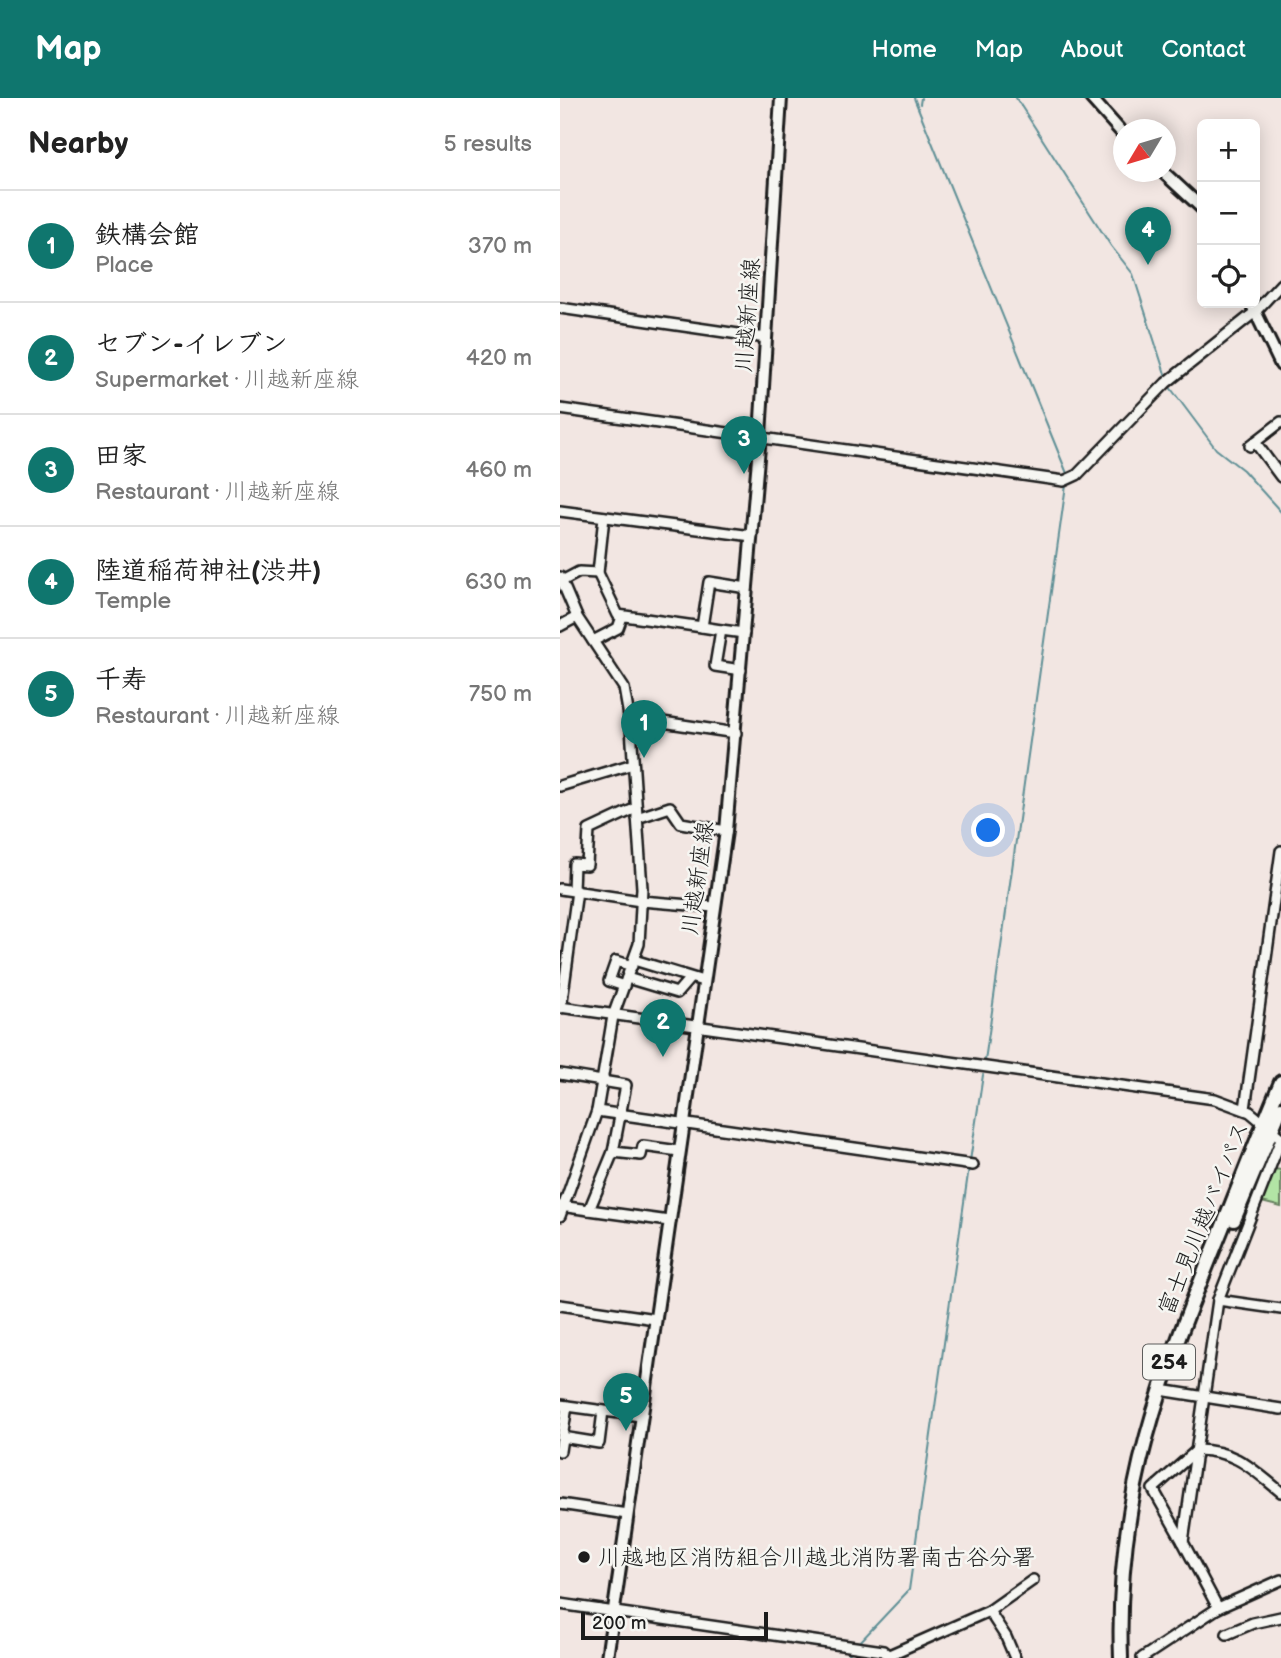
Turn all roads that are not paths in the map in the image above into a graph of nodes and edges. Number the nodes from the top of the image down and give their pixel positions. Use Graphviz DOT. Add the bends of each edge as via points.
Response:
graph roads {
  1 [pos="781,98"];
  2 [pos="1091,98"];
  3 [pos="1113,123"];
  4 [pos="1174,182"];
  5 [pos="1197,203"];
  6 [pos="1281,284"];
  7 [pos="1260,301"];
  8 [pos="1252,308"];
  9 [pos="1253,308"];
  10 [pos="560,309"];
  11 [pos="766,338"];
  12 [pos="1281,365"];
  13 [pos="560,409"];
  14 [pos="1281,422"];
  15 [pos="760,435"];
  16 [pos="1281,477"];
  17 [pos="560,511"];
  18 [pos="604,517"];
  19 [pos="752,536"];
  20 [pos="598,573"];
  21 [pos="561,579"];
  22 [pos="747,588"];
  23 [pos="577,617"];
  24 [pos="622,617"];
  25 [pos="560,626"];
  26 [pos="702,627"];
  27 [pos="720,630"];
  28 [pos="744,633"];
  29 [pos="593,641"];
  30 [pos="741,670"];
  31 [pos="629,717"];
  32 [pos="736,733"];
  33 [pos="633,764"];
  34 [pos="560,786"];
  35 [pos="636,813"];
  36 [pos="726,831"];
  37 [pos="1281,851"];
  38 [pos="560,888"];
  39 [pos="575,891"];
  40 [pos="642,901"];
  41 [pos="715,907"];
  42 [pos="1278,909"];
  43 [pos="633,963"];
  44 [pos="690,978"];
  45 [pos="703,981"];
  46 [pos="625,982"];
  47 [pos="560,1008"];
  48 [pos="613,1016"];
  49 [pos="696,1028"];
  50 [pos="560,1074"];
  51 [pos="602,1081"];
  52 [pos="1281,1082"];
  53 [pos="1281,1108"];
  54 [pos="1245,1109"];
  55 [pos="597,1111"];
  56 [pos="620,1115"];
  57 [pos="683,1124"];
  58 [pos="1274,1132"];
  59 [pos="679,1151"];
  60 [pos="613,1152"];
  61 [pos="973,1165"];
  62 [pos="562,1206"];
  63 [pos="589,1210"];
  64 [pos="560,1216"];
  65 [pos="669,1221"];
  66 [pos="1218,1300"];
  67 [pos="560,1305"];
  68 [pos="1281,1309"];
  69 [pos="655,1319"];
  70 [pos="1167,1391"];
  71 [pos="1205,1397"];
  72 [pos="564,1405"];
  73 [pos="1281,1409"];
  74 [pos="603,1411"];
  75 [pos="641,1416"];
  76 [pos="562,1437"];
  77 [pos="1197,1450"];
  78 [pos="560,1451"];
  79 [pos="560,1457"];
  80 [pos="560,1463"];
  81 [pos="1281,1492"];
  82 [pos="560,1504"];
  83 [pos="627,1514"];
  84 [pos="1183,1542"];
  85 [pos="1033,1580"];
  86 [pos="1281,1580"];
  87 [pos="560,1604"];
  88 [pos="1218,1608"];
  89 [pos="989,1611"];
  90 [pos="613,1612"];
  91 [pos="1281,1617"];
  92 [pos="1227,1634"];
  93 [pos="890,1656"];
  94 [pos="607,1658"];
  95 [pos="1015,1658"];
  96 [pos="1121,1658"];
  97 [pos="1128,1658"];
  98 [pos="1142,1658"];
  1 -- 11 [label="main road, 川越新座線"];
  2 -- 3 [label="main road"];
  4 -- 5 [label="main road"];
  6 -- 7 [label="street"];
  8 -- 15 [label="street" via="1166,383 1077,475 1065,481"];
  9 -- 12 [label="main road"];
  10 -- 11 [label="street"];
  11 -- 15 [label="main road, 川越新座線"];
  13 -- 15 [label="street"];
  14 -- 16 [label="street" via="1253,444"];
  15 -- 19 [label="main road, 川越新座線"];
  17 -- 18 [label="street"];
  18 -- 19 [label="street"];
  18 -- 20 [label="street"];
  19 -- 22 [label="main road, 川越新座線"];
  20 -- 21 [label="street" via="579,572"];
  20 -- 24 [label="street"];
  21 -- 23 [label="street"];
  22 -- 26 [label="street" via="709,582"];
  22 -- 28 [label="main road, 川越新座線"];
  23 -- 25 [label="street"];
  23 -- 29 [label="street"];
  24 -- 26 [label="street"];
  24 -- 29 [label="street" via="618,628"];
  26 -- 27 [label="street"];
  27 -- 28 [label="street"];
  27 -- 30 [label="street" via="715,666"];
  28 -- 30 [label="main road, 川越新座線"];
  29 -- 31 [label="street" via="624,688"];
  30 -- 32 [label="main road, 川越新座線"];
  31 -- 32 [label="street"];
  31 -- 33 [label="street"];
  32 -- 36 [label="main road, 川越新座線"];
  33 -- 34 [label="street"];
  33 -- 35 [label="street"];
  35 -- 36 [label="street" via="670,807 681,823"];
  35 -- 39 [label="street" via="589,830 587,865 574,864"];
  35 -- 40 [label="street"];
  36 -- 41 [label="main road, 川越新座線"];
  37 -- 42 [label="street"];
  38 -- 39 [label="street"];
  39 -- 40 [label="street"];
  39 -- 47 [label="street"];
  40 -- 41 [label="street"];
  40 -- 43 [label="street"];
  41 -- 45 [label="main road, 川越新座線"];
  42 -- 54 [label="street"];
  43 -- 44 [label="street"];
  43 -- 46 [label="street"];
  43 -- 46 [label="street" via="616,961 609,981"];
  44 -- 45 [label="street"];
  44 -- 46 [label="street" via="677,993"];
  45 -- 49 [label="main road, 川越新座線"];
  46 -- 48 [label="street"];
  47 -- 48 [label="street"];
  48 -- 49 [label="street"];
  48 -- 51 [label="street"];
  49 -- 54 [label="street" via="1201,1097"];
  49 -- 57 [label="main road, 川越新座線"];
  50 -- 51 [label="street"];
  51 -- 55 [label="street"];
  51 -- 56 [label="street" via="626,1085"];
  52 -- 58 [label="highway, 富士見川越バイパス / 254"];
  53 -- 58 [label="highway, 富士見川越バイパス / 254"];
  54 -- 58 [label="street"];
  55 -- 56 [label="street"];
  55 -- 62 [label="street"];
  56 -- 57 [label="street"];
  56 -- 60 [label="street"];
  57 -- 59 [label="main road, 川越新座線"];
  57 -- 61 [label="street"];
  58 -- 66 [label="street"];
  58 -- 70 [label="highway, 富士見川越バイパス / 254"];
  58 -- 96 [label="highway, 富士見川越バイパス / 254" via="1182,1326 1150,1419 1126,1531"];
  59 -- 60 [label="street" via="643,1146 641,1155"];
  59 -- 65 [label="main road, 川越新座線"];
  60 -- 63 [label="street"];
  62 -- 63 [label="street"];
  62 -- 64 [label="street"];
  63 -- 65 [label="street"];
  65 -- 69 [label="main road, 川越新座線"];
  66 -- 68 [label="street"];
  66 -- 71 [label="street"];
  67 -- 69 [label="street"];
  69 -- 75 [label="main road, 川越新座線"];
  70 -- 71 [label="street"];
  70 -- 97 [label="highway, 富士見川越バイパス / 254" via="1136,1518"];
  71 -- 73 [label="street"];
  71 -- 77 [label="street"];
  72 -- 74 [label="street"];
  72 -- 76 [label="street"];
  74 -- 75 [label="street"];
  74 -- 76 [label="street" via="599,1443"];
  75 -- 83 [label="main road, 川越新座線"];
  76 -- 78 [label="street"];
  77 -- 81 [label="street" via="1237,1457"];
  77 -- 84 [label="street"];
  77 -- 84 [label="street" via="1153,1489"];
  79 -- 80 [label="street"];
  82 -- 83 [label="street"];
  83 -- 90 [label="main road, 川越新座線"];
  84 -- 88 [label="street"];
  85 -- 89 [label="street"];
  86 -- 88 [label="street"];
  87 -- 90 [label="street"];
  88 -- 98 [label="street"];
  89 -- 93 [label="street"];
  89 -- 95 [label="street"];
  90 -- 93 [label="street" via="883,1651"];
  90 -- 94 [label="main road, 川越新座線"];
  91 -- 92 [label="street"];
}
